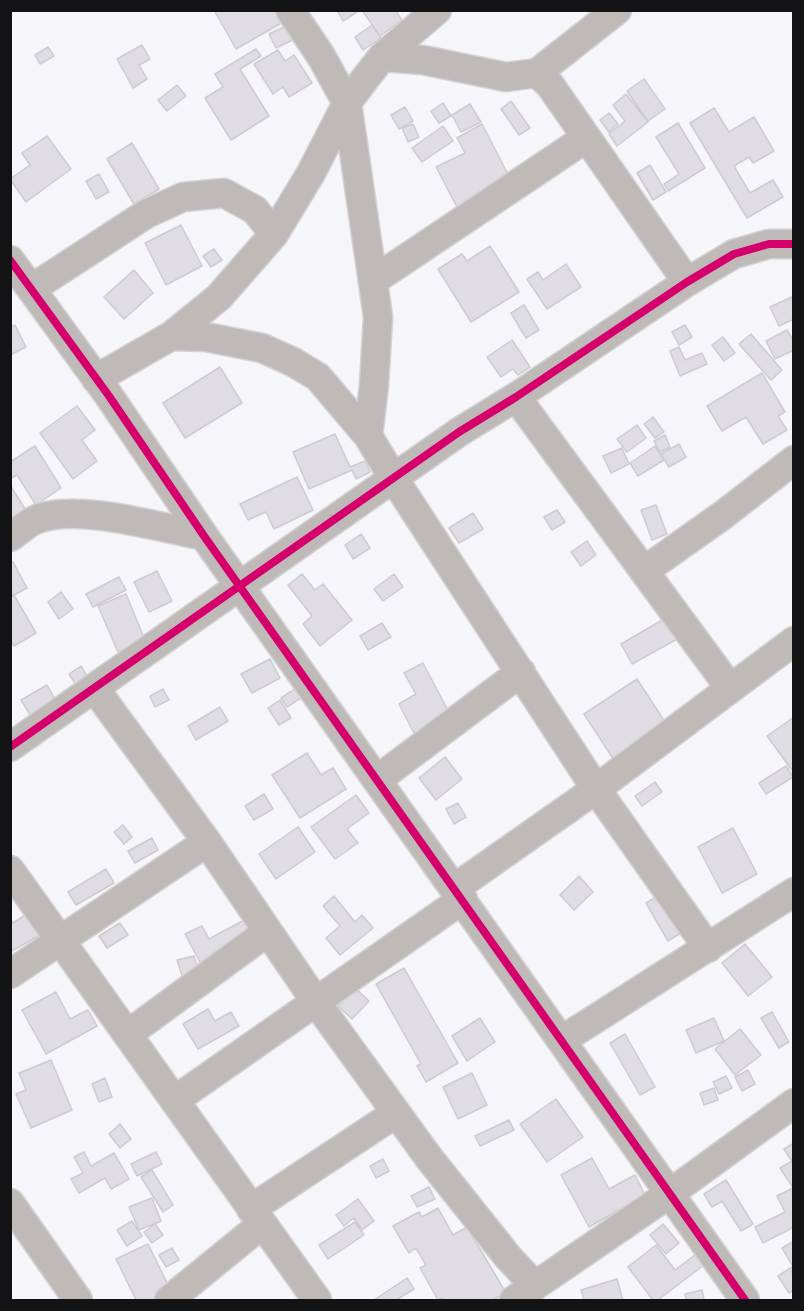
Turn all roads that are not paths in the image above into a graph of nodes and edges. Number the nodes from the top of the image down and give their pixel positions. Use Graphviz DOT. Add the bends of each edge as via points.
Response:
graph roads {
  1 [pos="290,10"];
  2 [pos="437,10"];
  3 [pos="617,10"];
  4 [pos="382,57"];
  5 [pos="537,73"];
  6 [pos="347,103"];
  7 [pos="586,138"];
  8 [pos="274,234"];
  9 [pos="794,244"];
  10 [pos="10,260"];
  11 [pos="374,280"];
  12 [pos="687,282"];
  13 [pos="32,289"];
  14 [pos="171,336"];
  15 [pos="96,379"];
  16 [pos="516,397"];
  17 [pos="368,436"];
  18 [pos="794,460"];
  19 [pos="394,479"];
  20 [pos="204,536"];
  21 [pos="10,537"];
  22 [pos="644,571"];
  23 [pos="240,586"];
  24 [pos="794,641"];
  25 [pos="521,672"];
  26 [pos="730,688"];
  27 [pos="94,689"];
  28 [pos="10,747"];
  29 [pos="378,779"];
  30 [pos="596,789"];
  31 [pos="207,842"];
  32 [pos="10,870"];
  33 [pos="794,892"];
  34 [pos="459,894"];
  35 [pos="267,932"];
  36 [pos="61,939"];
  37 [pos="708,948"];
  38 [pos="10,974"];
  39 [pos="316,1002"];
  40 [pos="128,1034"];
  41 [pos="562,1040"];
  42 [pos="174,1100"];
  43 [pos="794,1103"];
  44 [pos="396,1113"];
  45 [pos="669,1194"];
  46 [pos="12,1210"];
  47 [pos="256,1217"];
  48 [pos="524,1293"];
  49 [pos="78,1300"];
  50 [pos="169,1300"];
  51 [pos="317,1300"];
  52 [pos="745,1300"];
  1 -- 6 [label="street"];
  2 -- 4 [label="street"];
  3 -- 5 [label="street"];
  4 -- 5 [label="street" via="423,60 506,77"];
  4 -- 6 [label="street"];
  5 -- 7 [label="street" via="550,85"];
  6 -- 8 [label="street"];
  6 -- 11 [label="street"];
  7 -- 11 [label="street"];
  7 -- 12 [label="street"];
  8 -- 13 [label="street" via="255,210 224,194 183,196 146,214"];
  8 -- 14 [label="street" via="219,297"];
  9 -- 12 [label="street" via="769,244 734,254"];
  10 -- 13 [label="street"];
  11 -- 17 [label="street" via="378,317"];
  12 -- 16 [label="street"];
  13 -- 15 [label="street"];
  14 -- 15 [label="street"];
  14 -- 17 [label="street" via="207,337 262,348 293,362 318,377"];
  15 -- 20 [label="street"];
  16 -- 19 [label="street"];
  16 -- 22 [label="street"];
  17 -- 19 [label="street"];
  18 -- 22 [label="street"];
  19 -- 23 [label="street"];
  19 -- 25 [label="street"];
  20 -- 21 [label="street" via="104,516 63,513 34,520"];
  20 -- 23 [label="street"];
  22 -- 26 [label="street"];
  23 -- 27 [label="street"];
  23 -- 29 [label="street"];
  24 -- 26 [label="street"];
  25 -- 29 [label="street"];
  25 -- 30 [label="street"];
  26 -- 30 [label="street"];
  27 -- 28 [label="street"];
  27 -- 31 [label="street"];
  29 -- 34 [label="street"];
  30 -- 34 [label="street"];
  30 -- 37 [label="street"];
  31 -- 35 [label="street"];
  31 -- 36 [label="street"];
  32 -- 36 [label="street"];
  33 -- 37 [label="street"];
  34 -- 39 [label="street"];
  34 -- 41 [label="street"];
  35 -- 39 [label="street"];
  35 -- 40 [label="street"];
  36 -- 38 [label="street"];
  36 -- 40 [label="street"];
  37 -- 41 [label="street"];
  39 -- 42 [label="street"];
  39 -- 44 [label="street"];
  40 -- 42 [label="street"];
  41 -- 45 [label="street"];
  42 -- 47 [label="street"];
  43 -- 45 [label="street"];
  44 -- 47 [label="street"];
  44 -- 48 [label="street"];
  45 -- 48 [label="street"];
  45 -- 52 [label="street"];
  46 -- 49 [label="street"];
  47 -- 50 [label="street"];
  47 -- 51 [label="street"];
}
